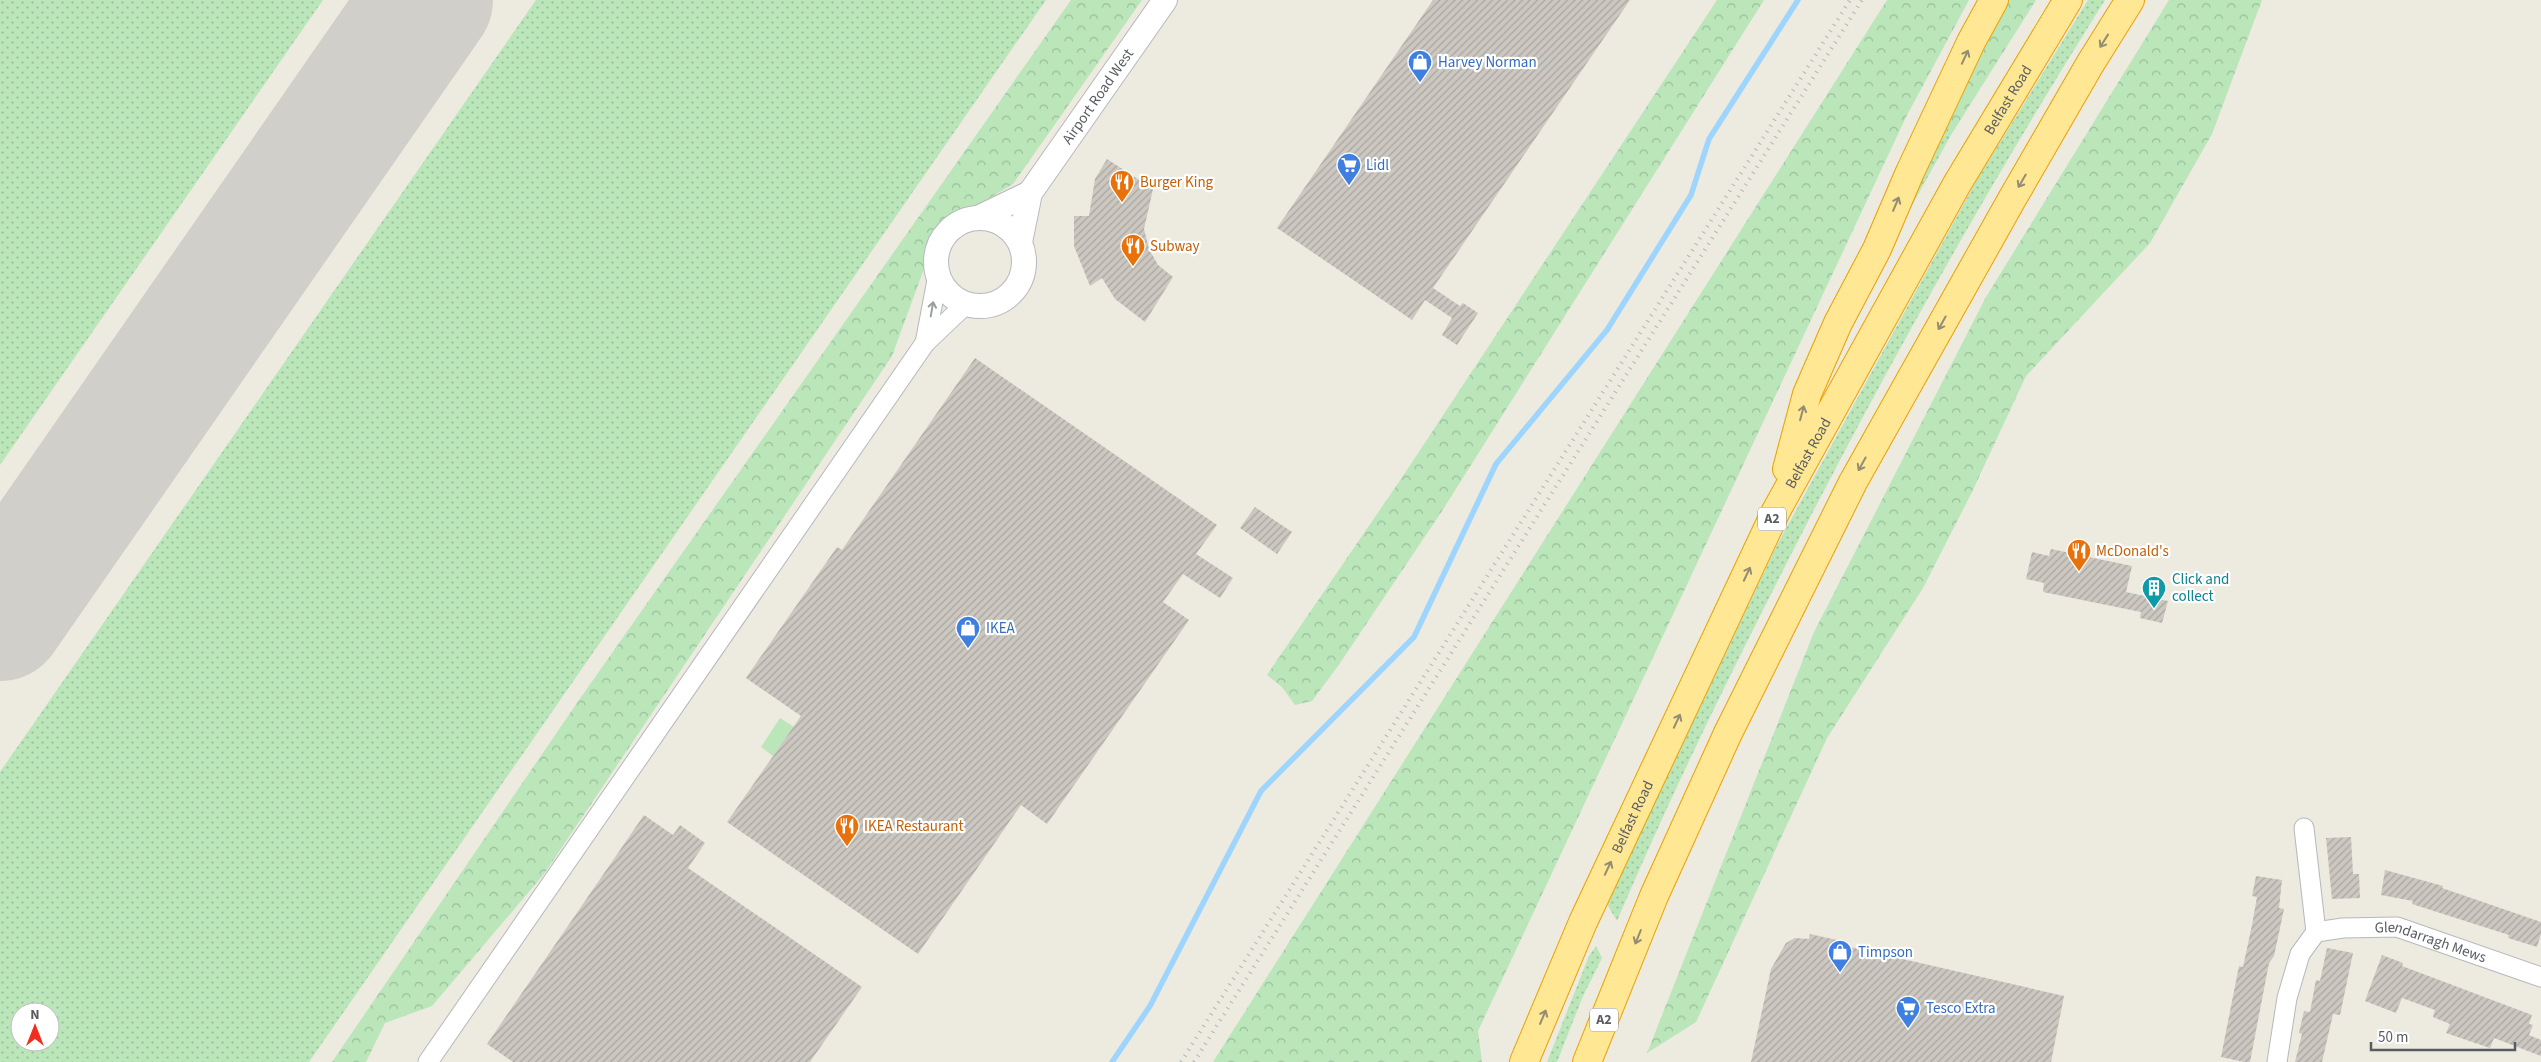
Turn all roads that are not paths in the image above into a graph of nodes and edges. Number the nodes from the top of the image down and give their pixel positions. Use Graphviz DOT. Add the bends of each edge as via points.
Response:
graph roads {
  1 [pos="1165,0"];
  2 [pos="1994,0"];
  3 [pos="2068,0"];
  4 [pos="2130,0"];
  5 [pos="1030,193"];
  6 [pos="978,218"];
  7 [pos="1020,242"];
  8 [pos="938,275"];
  9 [pos="966,304"];
  10 [pos="925,343"];
  11 [pos="1776,511"];
  12 [pos="2304,828"];
  13 [pos="2316,932"];
  14 [pos="2541,977"];
  15 [pos="428,1062"];
  16 [pos="1524,1062"];
  17 [pos="1587,1062"];
  18 [pos="2277,1062"];
  1 -- 5 [label="street, Airport Road West"];
  11 -- 2 [label="highway, one-way" via="1807,394 1971,42"];
  3 -- 11 [label="highway, Belfast Road / A2" via="1957,184"];
  4 -- 17 [label="highway, A2, one-way" via="2012,198 1853,482 1728,733 1654,896"];
  5 -- 6 [label="street, Airport Road West"];
  5 -- 7 [label="street, Airport Road West"];
  6 -- 7 [label="street" via="1002,224"];
  6 -- 8 [label="street" via="965,220 944,237 938,249"];
  7 -- 9 [label="street" via="1024,265 1016,287 1006,298 994,304"];
  8 -- 9 [label="street" via="944,287"];
  10 -- 8 [label="street, one-way"];
  9 -- 10 [label="street"];
  10 -- 15 [label="street"];
  16 -- 11 [label="highway, Belfast Road / A2, one-way" via="1583,922"];
  12 -- 13 [label="street"];
  13 -- 14 [label="street, Glendarragh Mews" via="2397,927"];
  13 -- 18 [label="street" via="2300,954 2287,998"];
}
